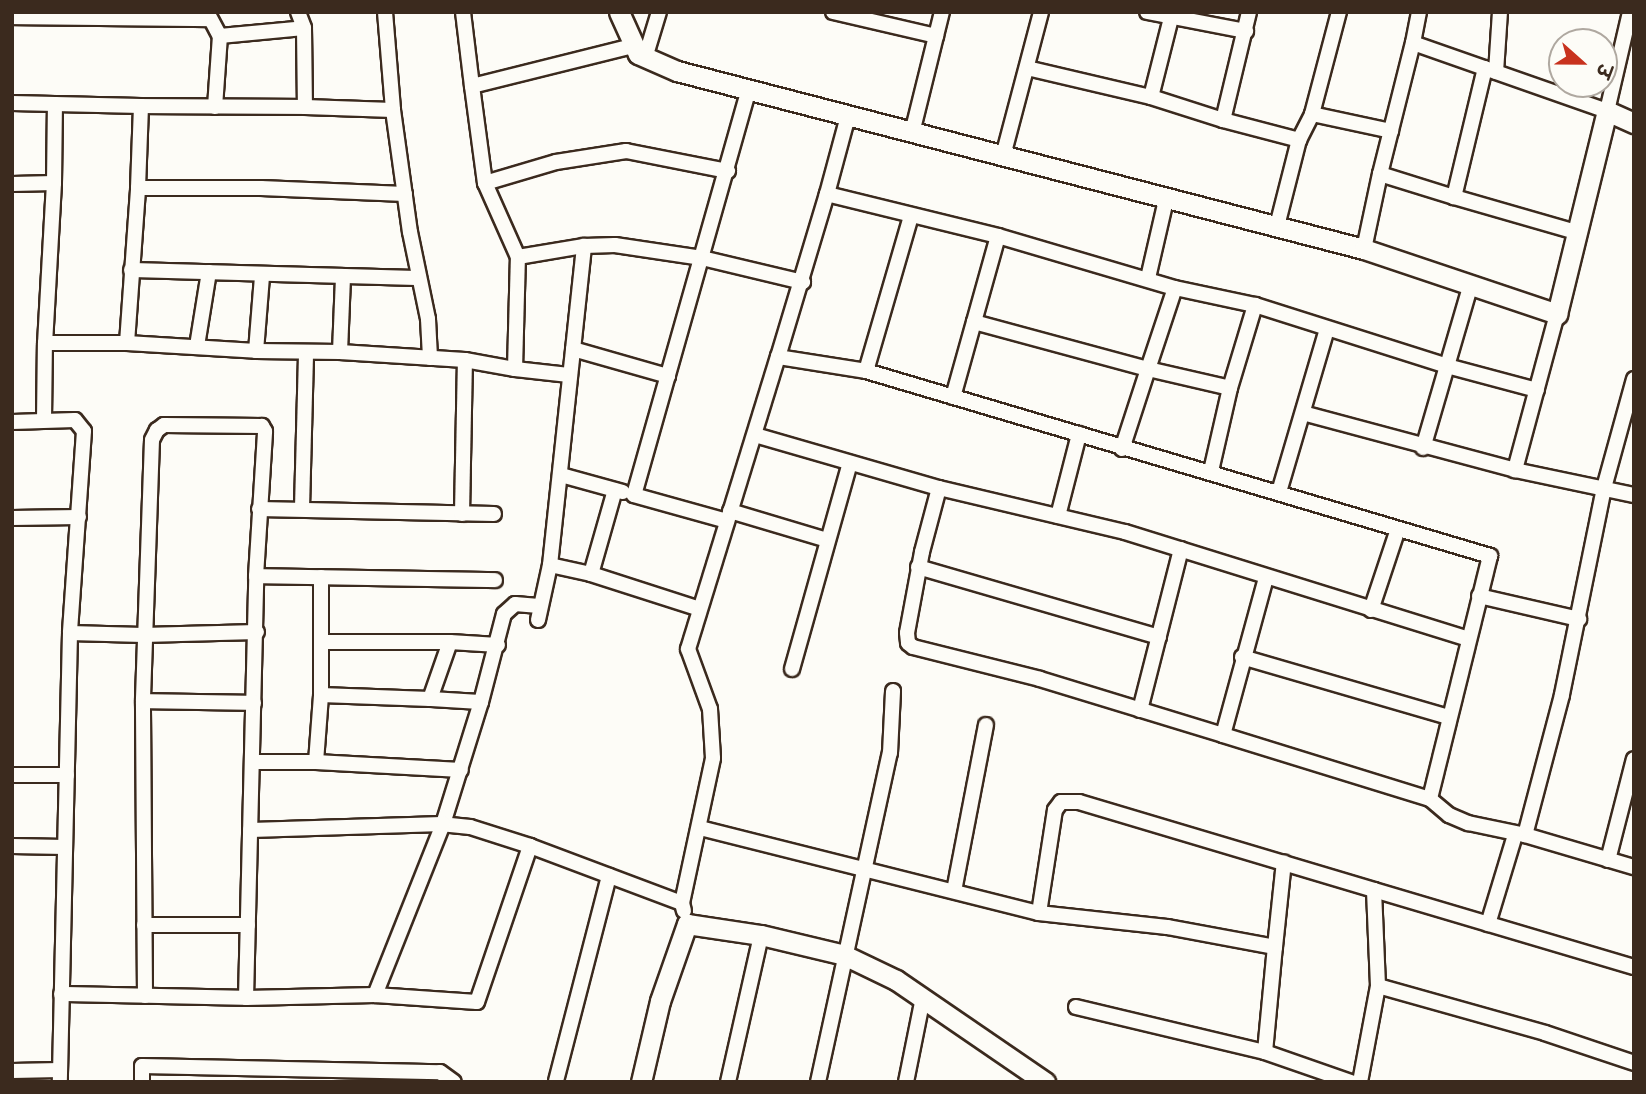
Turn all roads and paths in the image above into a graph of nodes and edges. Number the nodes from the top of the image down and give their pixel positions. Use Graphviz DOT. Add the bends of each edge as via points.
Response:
graph roads {
  1 [pos="298,12"];
  2 [pos="385,12"];
  3 [pos="463,12"];
  4 [pos="619,12"];
  5 [pos="659,12"];
  6 [pos="942,12"];
  7 [pos="1041,12"];
  8 [pos="1147,12"];
  9 [pos="1249,12"];
  10 [pos="1339,12"];
  11 [pos="1419,12"];
  12 [pos="1500,12"];
  13 [pos="1630,12"];
  14 [pos="840,13"];
  15 [pos="62,16"];
  16 [pos="209,16"];
  17 [pos="12,18"];
  18 [pos="1171,18"];
  19 [pos="304,28"];
  20 [pos="1245,31"];
  21 [pos="220,36"];
  22 [pos="936,36"];
  23 [pos="1413,43"];
  24 [pos="639,52"];
  25 [pos="1027,68"];
  26 [pos="1490,70"];
  27 [pos="472,86"];
  28 [pos="748,91"];
  29 [pos="1151,97"];
  30 [pos="12,103"];
  31 [pos="55,104"];
  32 [pos="141,106"];
  33 [pos="215,107"];
  34 [pos="305,107"];
  35 [pos="393,110"];
  36 [pos="1607,111"];
  37 [pos="1312,114"];
  38 [pos="848,116"];
  39 [pos="1223,120"];
  40 [pos="1634,123"];
  41 [pos="1391,131"];
  42 [pos="912,133"];
  43 [pos="1298,140"];
  44 [pos="1003,156"];
  45 [pos="728,171"];
  46 [pos="1380,174"];
  47 [pos="54,183"];
  48 [pos="485,183"];
  49 [pos="12,184"];
  50 [pos="138,188"];
  51 [pos="405,194"];
  52 [pos="827,194"];
  53 [pos="1167,196"];
  54 [pos="1454,197"];
  55 [pos="911,216"];
  56 [pos="1278,226"];
  57 [pos="1576,232"];
  58 [pos="998,236"];
  59 [pos="584,246"];
  60 [pos="1364,249"];
  61 [pos="518,257"];
  62 [pos="702,258"];
  63 [pos="131,270"];
  64 [pos="209,272"];
  65 [pos="262,276"];
  66 [pos="343,276"];
  67 [pos="418,278"];
  68 [pos="1148,278"];
  69 [pos="803,282"];
  70 [pos="1470,287"];
  71 [pos="1175,288"];
  72 [pos="1255,305"];
  73 [pos="1557,314"];
  74 [pos="974,322"];
  75 [pos="1327,329"];
  76 [pos="45,343"];
  77 [pos="127,343"];
  78 [pos="197,346"];
  79 [pos="572,349"];
  80 [pos="256,351"];
  81 [pos="340,352"];
  82 [pos="306,353"];
  83 [pos="778,357"];
  84 [pos="430,358"];
  85 [pos="465,360"];
  86 [pos="1447,366"];
  87 [pos="515,369"];
  88 [pos="1148,369"];
  89 [pos="866,371"];
  90 [pos="569,375"];
  91 [pos="668,376"];
  92 [pos="1634,379"];
  93 [pos="1230,388"];
  94 [pos="1537,390"];
  95 [pos="953,397"];
  96 [pos="1303,413"];
  97 [pos="44,420"];
  98 [pos="12,422"];
  99 [pos="1079,434"];
  100 [pos="755,435"];
  101 [pos="1423,448"];
  102 [pos="1122,449"];
  103 [pos="850,463"];
  104 [pos="1515,470"];
  105 [pos="1211,471"];
  106 [pos="561,475"];
  107 [pos="939,488"];
  108 [pos="1604,488"];
  109 [pos="615,490"];
  110 [pos="1279,492"];
  111 [pos="634,495"];
  112 [pos="1634,495"];
  113 [pos="302,508"];
  114 [pos="259,509"];
  115 [pos="462,514"];
  116 [pos="494,514"];
  117 [pos="729,516"];
  118 [pos="1058,516"];
  119 [pos="12,517"];
  120 [pos="79,517"];
  121 [pos="1398,529"];
  122 [pos="827,540"];
  123 [pos="1181,549"];
  124 [pos="550,565"];
  125 [pos="918,567"];
  126 [pos="591,574"];
  127 [pos="256,576"];
  128 [pos="321,578"];
  129 [pos="1266,578"];
  130 [pos="495,580"];
  131 [pos="1479,596"];
  132 [pos="700,609"];
  133 [pos="1371,610"];
  134 [pos="1579,619"];
  135 [pos="257,632"];
  136 [pos="70,633"];
  137 [pos="143,635"];
  138 [pos="1159,637"];
  139 [pos="1469,639"];
  140 [pos="321,642"];
  141 [pos="450,642"];
  142 [pos="498,645"];
  143 [pos="1242,657"];
  144 [pos="792,669"];
  145 [pos="893,691"];
  146 [pos="321,695"];
  147 [pos="430,699"];
  148 [pos="143,701"];
  149 [pos="481,702"];
  150 [pos="254,703"];
  151 [pos="1140,710"];
  152 [pos="1448,717"];
  153 [pos="986,725"];
  154 [pos="1223,734"];
  155 [pos="1634,759"];
  156 [pos="252,762"];
  157 [pos="316,762"];
  158 [pos="461,770"];
  159 [pos="12,775"];
  160 [pos="66,775"];
  161 [pos="1430,799"];
  162 [pos="443,824"];
  163 [pos="700,828"];
  164 [pos="250,830"];
  165 [pos="1520,835"];
  166 [pos="12,846"];
  167 [pos="530,846"];
  168 [pos="65,847"];
  169 [pos="1608,860"];
  170 [pos="1284,862"];
  171 [pos="1634,867"];
  172 [pos="864,869"];
  173 [pos="609,876"];
  174 [pos="1374,890"];
  175 [pos="954,891"];
  176 [pos="682,903"];
  177 [pos="1039,912"];
  178 [pos="687,924"];
  179 [pos="1488,924"];
  180 [pos="144,925"];
  181 [pos="248,925"];
  182 [pos="761,935"];
  183 [pos="1275,947"];
  184 [pos="844,955"];
  185 [pos="1632,964"];
  186 [pos="1378,986"];
  187 [pos="61,994"];
  188 [pos="375,995"];
  189 [pos="145,996"];
  190 [pos="246,998"];
  191 [pos="923,998"];
  192 [pos="1076,1007"];
  193 [pos="1265,1052"];
  194 [pos="1634,1063"];
  195 [pos="12,1071"];
  196 [pos="60,1076"];
  197 [pos="556,1081"];
  198 [pos="142,1082"];
  199 [pos="454,1082"];
  200 [pos="641,1082"];
  201 [pos="728,1082"];
  202 [pos="818,1082"];
  203 [pos="906,1082"];
  204 [pos="1045,1082"];
  205 [pos="1351,1082"];
  206 [pos="1360,1082"];
  1 -- 19 [label="street"];
  2 -- 35 [label="street"];
  3 -- 27 [label="street"];
  4 -- 24 [label="street"];
  5 -- 24 [label="street"];
  6 -- 22 [label="street"];
  7 -- 25 [label="street"];
  8 -- 18 [label="street"];
  9 -- 20 [label="street"];
  10 -- 37 [label="street"];
  11 -- 23 [label="street"];
  12 -- 26 [label="street"];
  13 -- 36 [label="street"];
  14 -- 22 [label="street"];
  15 -- 16 [label="street"];
  15 -- 17 [label="street"];
  16 -- 21 [label="street"];
  18 -- 20 [label="street"];
  18 -- 29 [label="street"];
  19 -- 21 [label="street"];
  19 -- 34 [label="street"];
  20 -- 39 [label="street"];
  21 -- 33 [label="street"];
  22 -- 42 [label="street"];
  23 -- 26 [label="street"];
  23 -- 41 [label="street"];
  24 -- 27 [label="street"];
  24 -- 28 [label="street"];
  25 -- 29 [label="street"];
  25 -- 44 [label="street"];
  26 -- 36 [label="street"];
  26 -- 54 [label="street"];
  27 -- 48 [label="street"];
  28 -- 38 [label="street"];
  28 -- 45 [label="street"];
  29 -- 39 [label="street"];
  30 -- 31 [label="street"];
  31 -- 32 [label="street"];
  31 -- 47 [label="street"];
  32 -- 33 [label="street"];
  32 -- 50 [label="street"];
  33 -- 34 [label="street"];
  34 -- 35 [label="street"];
  35 -- 51 [label="street"];
  36 -- 40 [label="street"];
  36 -- 57 [label="street"];
  37 -- 41 [label="street"];
  37 -- 43 [label="street"];
  38 -- 42 [label="street"];
  38 -- 52 [label="street"];
  39 -- 43 [label="street"];
  41 -- 46 [label="street"];
  42 -- 44 [label="street"];
  43 -- 56 [label="street"];
  44 -- 53 [label="street"];
  45 -- 48 [label="street" via="626,151 556,162"];
  45 -- 62 [label="street"];
  46 -- 54 [label="street"];
  46 -- 60 [label="street"];
  47 -- 49 [label="street"];
  47 -- 76 [label="street"];
  48 -- 61 [label="street"];
  50 -- 51 [label="street"];
  50 -- 63 [label="street"];
  51 -- 67 [label="street"];
  52 -- 55 [label="street"];
  52 -- 69 [label="street"];
  53 -- 56 [label="street"];
  53 -- 68 [label="street"];
  54 -- 57 [label="street"];
  55 -- 58 [label="street"];
  55 -- 89 [label="street"];
  56 -- 60 [label="street"];
  57 -- 73 [label="street"];
  58 -- 68 [label="street" via="1101,269"];
  58 -- 74 [label="street"];
  59 -- 61 [label="street"];
  59 -- 62 [label="street" via="615,245"];
  59 -- 79 [label="street"];
  60 -- 70 [label="street"];
  61 -- 87 [label="street"];
  62 -- 69 [label="street"];
  62 -- 91 [label="street"];
  63 -- 64 [label="street"];
  63 -- 77 [label="street"];
  64 -- 65 [label="street"];
  64 -- 78 [label="street"];
  65 -- 66 [label="street"];
  65 -- 80 [label="street"];
  66 -- 67 [label="street"];
  66 -- 81 [label="street"];
  67 -- 84 [label="street" via="428,318"];
  68 -- 71 [label="street"];
  69 -- 83 [label="street"];
  70 -- 73 [label="street"];
  70 -- 86 [label="street"];
  71 -- 72 [label="street"];
  71 -- 88 [label="street"];
  72 -- 75 [label="street"];
  72 -- 93 [label="street"];
  73 -- 94 [label="street"];
  74 -- 88 [label="street"];
  74 -- 95 [label="street"];
  75 -- 86 [label="street"];
  75 -- 96 [label="street"];
  76 -- 77 [label="street"];
  76 -- 97 [label="street"];
  77 -- 78 [label="street"];
  78 -- 80 [label="street"];
  79 -- 90 [label="street"];
  79 -- 91 [label="street"];
  80 -- 82 [label="street"];
  81 -- 82 [label="street"];
  81 -- 84 [label="street"];
  82 -- 113 [label="street"];
  83 -- 89 [label="street"];
  83 -- 100 [label="street"];
  84 -- 85 [label="street"];
  85 -- 87 [label="street"];
  85 -- 115 [label="street"];
  86 -- 94 [label="street"];
  86 -- 101 [label="street"];
  87 -- 90 [label="street"];
  88 -- 93 [label="street"];
  88 -- 102 [label="street"];
  89 -- 95 [label="street"];
  90 -- 106 [label="street"];
  91 -- 111 [label="street"];
  92 -- 108 [label="street"];
  93 -- 105 [label="street"];
  94 -- 104 [label="street"];
  95 -- 99 [label="street"];
  96 -- 101 [label="street"];
  96 -- 110 [label="street"];
  97 -- 98 [label="street"];
  97 -- 120 [label="street" via="75,420 84,431"];
  99 -- 102 [label="street"];
  99 -- 118 [label="street"];
  100 -- 103 [label="street"];
  100 -- 117 [label="street"];
  101 -- 104 [label="street"];
  102 -- 105 [label="street"];
  103 -- 107 [label="street"];
  103 -- 122 [label="street"];
  104 -- 108 [label="street"];
  105 -- 110 [label="street"];
  106 -- 109 [label="street"];
  106 -- 124 [label="street"];
  107 -- 118 [label="street"];
  107 -- 125 [label="street"];
  108 -- 112 [label="street"];
  108 -- 134 [label="street"];
  109 -- 111 [label="street"];
  109 -- 126 [label="street"];
  110 -- 121 [label="street"];
  111 -- 117 [label="street"];
  113 -- 114 [label="street"];
  113 -- 115 [label="street"];
  114 -- 127 [label="street"];
  114 -- 137 [label="street" via="262,426 164,425 157,430 152,440"];
  115 -- 116 [label="street"];
  117 -- 122 [label="street"];
  117 -- 132 [label="street"];
  118 -- 123 [label="street"];
  119 -- 120 [label="street"];
  120 -- 136 [label="street"];
  121 -- 131 [label="street" via="1490,556"];
  121 -- 133 [label="street"];
  122 -- 144 [label="street"];
  123 -- 129 [label="street"];
  123 -- 138 [label="street"];
  124 -- 126 [label="street"];
  124 -- 142 [label="street" via="539,613 514,604 506,609"];
  125 -- 138 [label="street"];
  125 -- 151 [label="street" via="908,633 913,647"];
  126 -- 132 [label="street"];
  127 -- 128 [label="street"];
  127 -- 135 [label="street"];
  128 -- 130 [label="street"];
  128 -- 140 [label="street"];
  129 -- 133 [label="street"];
  129 -- 143 [label="street"];
  131 -- 134 [label="street"];
  131 -- 139 [label="street"];
  132 -- 163 [label="street" via="688,649 710,709 713,758"];
  133 -- 139 [label="street"];
  134 -- 165 [label="street"];
  135 -- 137 [label="street"];
  135 -- 150 [label="street"];
  136 -- 137 [label="street"];
  136 -- 160 [label="street"];
  137 -- 148 [label="street"];
  138 -- 151 [label="street"];
  139 -- 152 [label="street"];
  140 -- 141 [label="street"];
  140 -- 146 [label="street"];
  141 -- 142 [label="street"];
  141 -- 147 [label="street"];
  142 -- 149 [label="street"];
  143 -- 152 [label="street"];
  143 -- 154 [label="street"];
  145 -- 172 [label="street" via="890,753"];
  146 -- 147 [label="street"];
  146 -- 157 [label="street"];
  147 -- 149 [label="street"];
  148 -- 150 [label="street"];
  148 -- 180 [label="street"];
  149 -- 158 [label="street"];
  150 -- 156 [label="street"];
  151 -- 154 [label="street"];
  152 -- 161 [label="street"];
  153 -- 175 [label="street"];
  154 -- 161 [label="street"];
  155 -- 169 [label="street"];
  156 -- 157 [label="street"];
  156 -- 164 [label="street"];
  157 -- 158 [label="street"];
  158 -- 162 [label="street"];
  159 -- 160 [label="street"];
  160 -- 168 [label="street"];
  161 -- 165 [label="street" via="1468,823"];
  162 -- 164 [label="street"];
  162 -- 167 [label="street" via="470,827"];
  162 -- 188 [label="street"];
  163 -- 172 [label="street"];
  163 -- 176 [label="street"];
  164 -- 181 [label="street"];
  165 -- 169 [label="street"];
  165 -- 179 [label="street"];
  166 -- 168 [label="street"];
  167 -- 173 [label="street"];
  167 -- 188 [label="street" via="477,1002"];
  168 -- 187 [label="street"];
  169 -- 171 [label="street"];
  170 -- 174 [label="street"];
  170 -- 177 [label="street" via="1079,802 1061,802 1055,810"];
  170 -- 183 [label="street"];
  172 -- 175 [label="street"];
  172 -- 184 [label="street"];
  173 -- 176 [label="street"];
  173 -- 197 [label="street"];
  174 -- 179 [label="street"];
  174 -- 186 [label="street"];
  175 -- 177 [label="street"];
  176 -- 178 [label="street"];
  177 -- 183 [label="street"];
  178 -- 182 [label="street"];
  178 -- 200 [label="street" via="660,1001"];
  179 -- 185 [label="street"];
  180 -- 181 [label="street"];
  180 -- 189 [label="street"];
  181 -- 190 [label="street"];
  182 -- 184 [label="street"];
  182 -- 201 [label="street"];
  183 -- 193 [label="street"];
  184 -- 191 [label="street"];
  184 -- 202 [label="street"];
  186 -- 194 [label="street"];
  186 -- 206 [label="street"];
  187 -- 189 [label="street"];
  187 -- 196 [label="street"];
  188 -- 190 [label="street"];
  189 -- 190 [label="street"];
  191 -- 203 [label="street"];
  191 -- 204 [label="street"];
  192 -- 193 [label="street"];
  193 -- 205 [label="street"];
  195 -- 196 [label="street"];
  198 -- 199 [label="street" via="142,1066 440,1072"];
}
